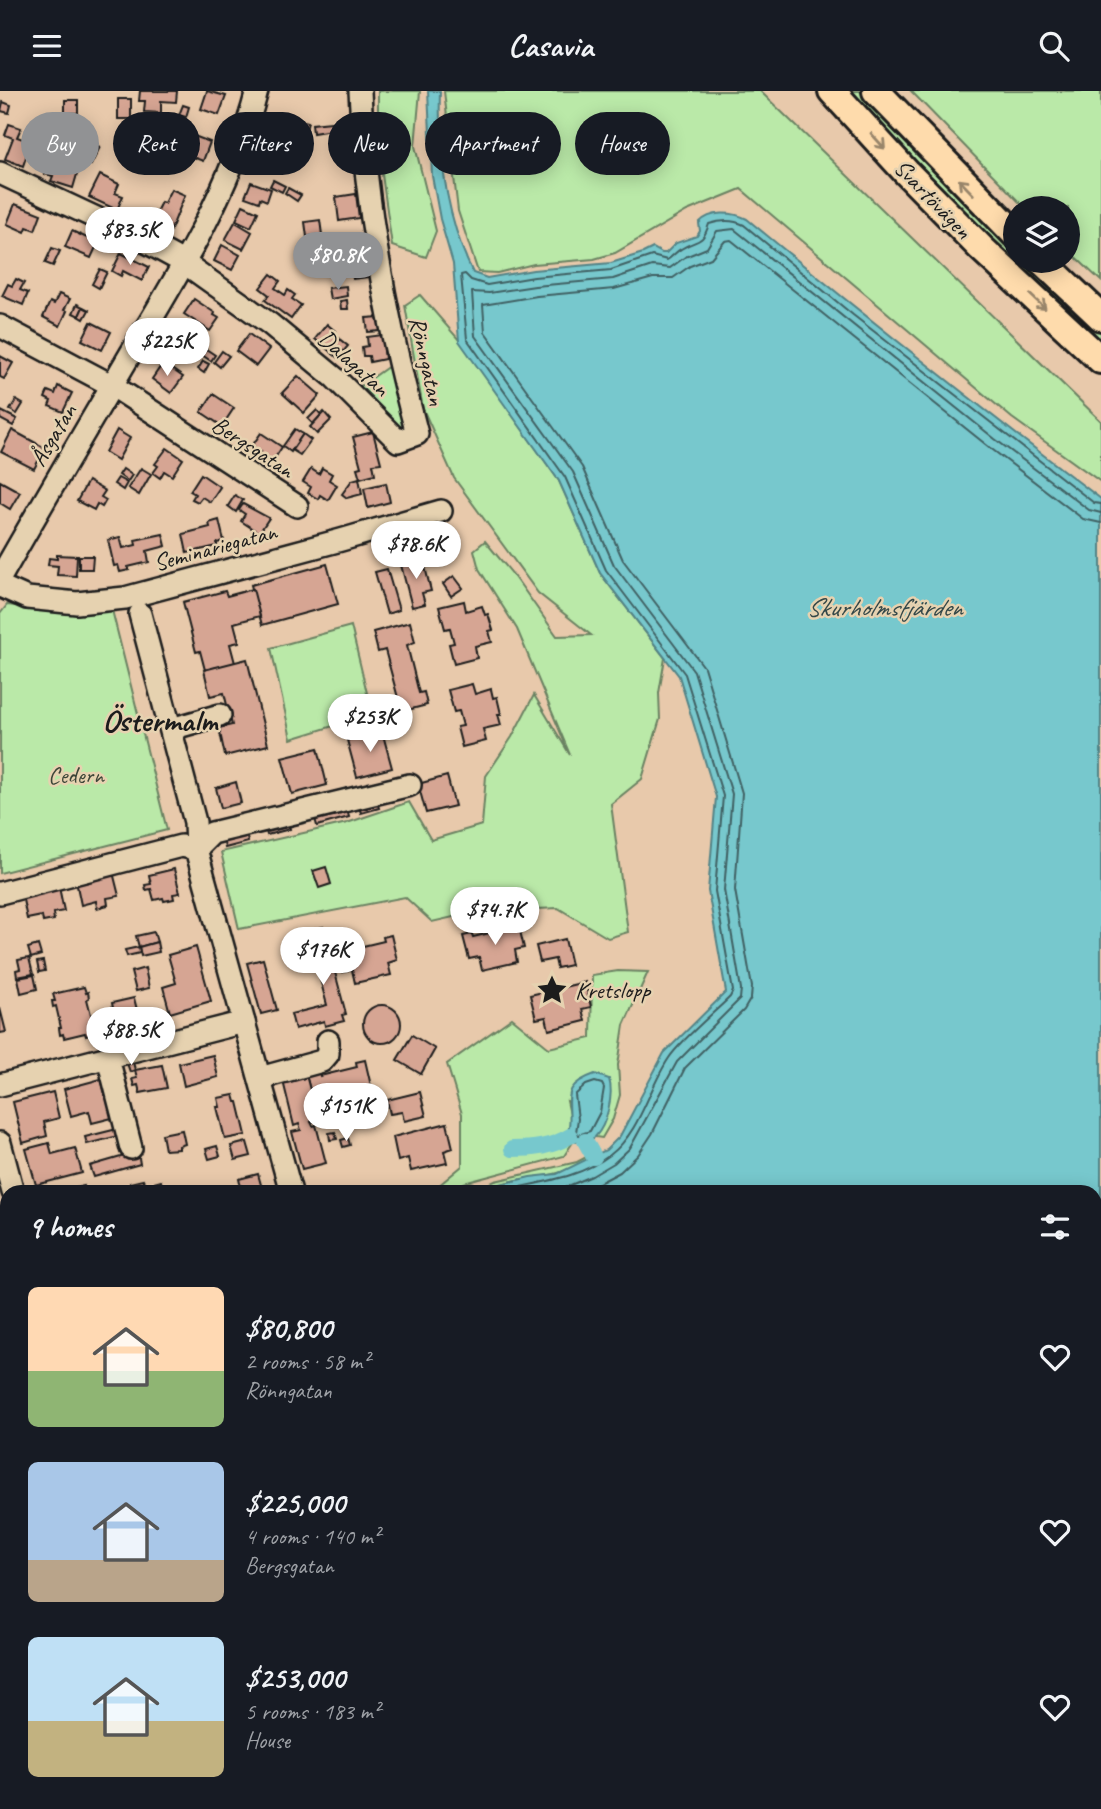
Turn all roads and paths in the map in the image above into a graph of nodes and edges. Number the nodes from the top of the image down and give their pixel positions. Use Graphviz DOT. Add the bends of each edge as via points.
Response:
graph roads {
  1 [pos="257,91"];
  2 [pos="360,91"];
  3 [pos="831,91"];
  4 [pos="876,91"];
  5 [pos="0,173"];
  6 [pos="1003,223"];
  7 [pos="183,262"];
  8 [pos="1055,273"];
  9 [pos="1101,317"];
  10 [pos="0,326"];
  11 [pos="1101,361"];
  12 [pos="113,386"];
  13 [pos="417,435"];
  14 [pos="297,506"];
  15 [pos="441,511"];
  16 [pos="0,578"];
  17 [pos="0,586"];
  18 [pos="140,614"];
  19 [pos="220,715"];
  20 [pos="171,729"];
  21 [pos="410,785"];
  22 [pos="196,849"];
  23 [pos="0,893"];
  24 [pos="244,1022"];
  25 [pos="328,1041"];
  26 [pos="108,1058"];
  27 [pos="260,1078"];
  28 [pos="0,1085"];
  29 [pos="0,1143"];
  30 [pos="131,1148"];
  31 [pos="7,1185"];
  32 [pos="289,1185"];
  1 -- 7 [label="street, Åsgatan" via="229,168"];
  2 -- 13 [label="street, Rönngatan" via="368,188 384,290"];
  3 -- 11 [label="main road, Svartövägen, one-way" via="981,248"];
  6 -- 4 [label="main road, Svartövägen, one-way"];
  5 -- 7 [label="street, Dalagatan"];
  7 -- 12 [label="street, Åsgatan"];
  7 -- 13 [label="street, Dalagatan" via="270,324 398,440"];
  8 -- 9 [label="main road"];
  10 -- 12 [label="street, Bergsgatan"];
  12 -- 14 [label="street, Bergsgatan"];
  12 -- 16 [label="street, Åsgatan"];
  15 -- 17 [label="street, Seminariegatan" via="125,599 77,603 27,597"];
  18 -- 20 [label="street"];
  19 -- 20 [label="street"];
  20 -- 22 [label="street" via="195,822"];
  21 -- 22 [label="street" via="212,833"];
  22 -- 23 [label="street" via="181,846"];
  22 -- 24 [label="street"];
  24 -- 26 [label="street"];
  24 -- 27 [label="street"];
  25 -- 27 [label="street" via="322,1061"];
  26 -- 28 [label="street"];
  26 -- 30 [label="street"];
  27 -- 32 [label="street"];
  29 -- 31 [label="street"];
}
